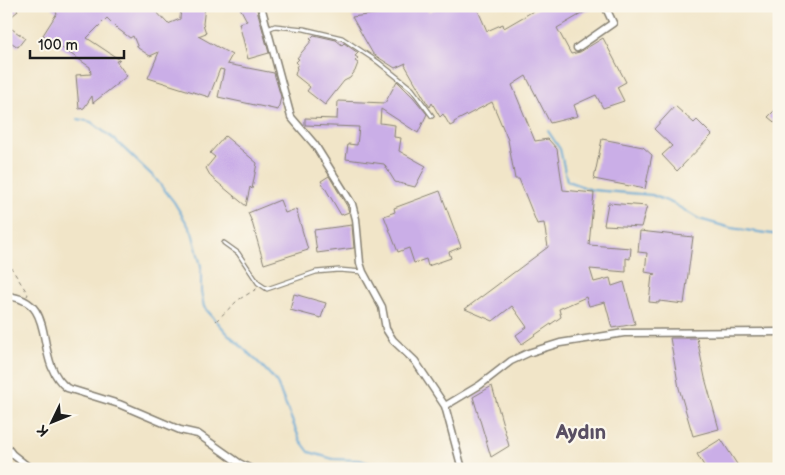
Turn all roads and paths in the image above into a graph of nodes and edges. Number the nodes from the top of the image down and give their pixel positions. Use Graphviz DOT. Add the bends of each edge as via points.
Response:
graph roads {
  1 [pos="261,6"];
  2 [pos="606,6"];
  3 [pos="268,28"];
  4 [pos="577,48"];
  5 [pos="432,116"];
  6 [pos="224,243"];
  7 [pos="6,260"];
  8 [pos="364,272"];
  9 [pos="260,286"];
  10 [pos="6,296"];
  11 [pos="26,302"];
  12 [pos="216,321"];
  13 [pos="779,332"];
  14 [pos="445,406"];
  15 [pos="6,446"];
  16 [pos="31,469"];
  17 [pos="251,469"];
  18 [pos="462,469"];
  1 -- 3 [label="street"];
  2 -- 4 [label="street" via="613,23"];
  3 -- 5 [label="lane" via="304,29 342,38 412,89"];
  3 -- 8 [label="street" via="291,117 315,145 352,204"];
  6 -- 9 [label="lane" via="238,253"];
  7 -- 11 [label="path" via="28,294"];
  8 -- 9 [label="lane" via="316,272 270,289"];
  8 -- 14 [label="street" via="382,307 386,329 415,361"];
  9 -- 12 [label="path" via="238,300"];
  10 -- 11 [label="street"];
  11 -- 17 [label="street" via="38,313 51,368 67,388 198,434"];
  13 -- 14 [label="street" via="624,333 560,343 511,361"];
  14 -- 18 [label="street"];
  15 -- 16 [label="street"];
}
